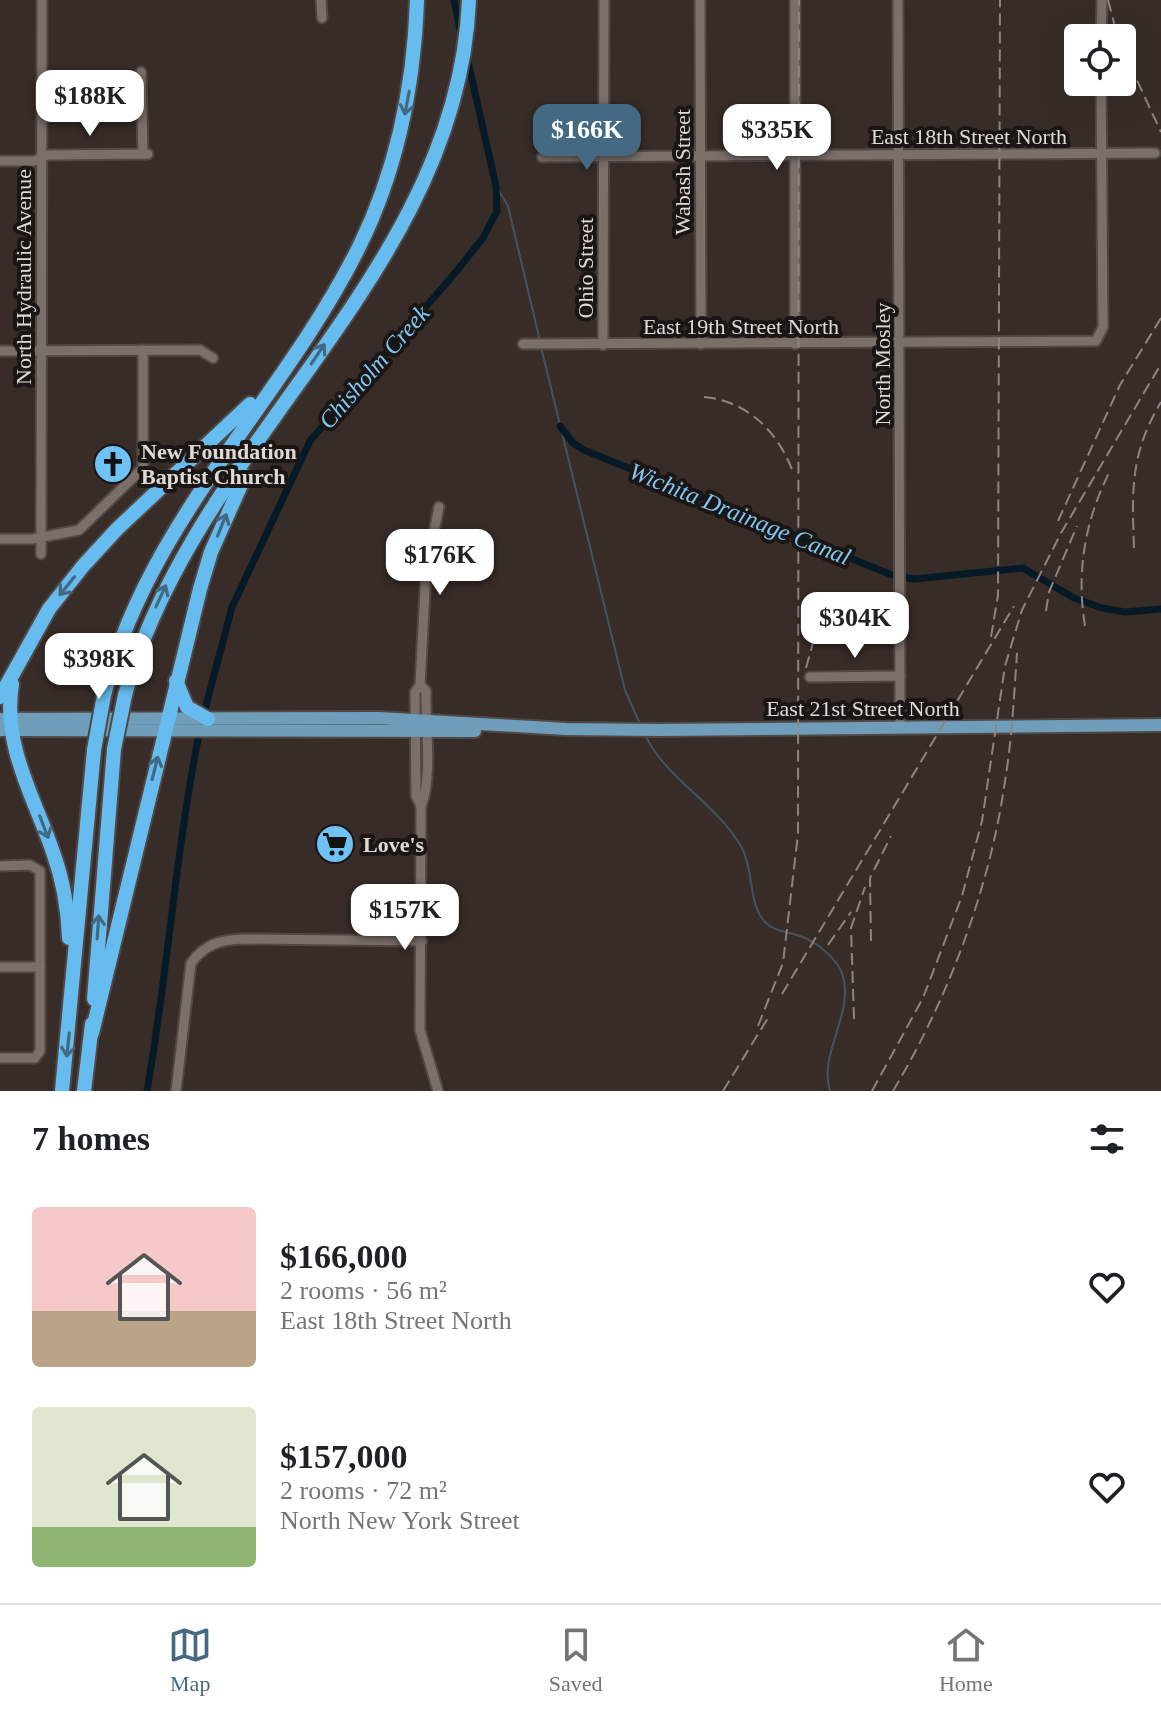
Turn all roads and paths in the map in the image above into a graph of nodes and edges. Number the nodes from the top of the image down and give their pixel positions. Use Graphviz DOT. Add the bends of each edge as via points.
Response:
graph roads {
  1 [pos="42,0"];
  2 [pos="321,0"];
  3 [pos="417,0"];
  4 [pos="469,0"];
  5 [pos="604,0"];
  6 [pos="700,0"];
  7 [pos="795,0"];
  8 [pos="898,0"];
  9 [pos="1102,0"];
  10 [pos="322,18"];
  11 [pos="1101,24"];
  12 [pos="141,72"];
  13 [pos="1101,96"];
  14 [pos="1155,153"];
  15 [pos="1101,154"];
  16 [pos="604,155"];
  17 [pos="700,155"];
  18 [pos="794,155"];
  19 [pos="900,155"];
  20 [pos="542,157"];
  21 [pos="41,158"];
  22 [pos="0,161"];
  23 [pos="899,343"];
  24 [pos="523,344"];
  25 [pos="701,344"];
  26 [pos="795,344"];
  27 [pos="603,345"];
  28 [pos="297,349"];
  29 [pos="143,350"];
  30 [pos="0,351"];
  31 [pos="41,351"];
  32 [pos="213,358"];
  33 [pos="297,386"];
  34 [pos="439,507"];
  35 [pos="40,536"];
  36 [pos="0,539"];
  37 [pos="41,554"];
  38 [pos="14,676"];
  39 [pos="900,676"];
  40 [pos="810,677"];
  41 [pos="176,681"];
  42 [pos="0,697"];
  43 [pos="186,718"];
  44 [pos="214,722"];
  45 [pos="6,724"];
  46 [pos="166,724"];
  47 [pos="420,725"];
  48 [pos="1161,725"];
  49 [pos="900,727"];
  50 [pos="0,742"];
  51 [pos="14,754"];
  52 [pos="0,866"];
  53 [pos="422,941"];
  54 [pos="0,967"];
  55 [pos="40,967"];
  56 [pos="73,998"];
  57 [pos="92,1033"];
  58 [pos="0,1058"];
  59 [pos="62,1091"];
  60 [pos="84,1091"];
  61 [pos="176,1091"];
  62 [pos="438,1091"];
  1 -- 21 [label="street, North Hydraulic Avenue"];
  2 -- 10 [label="street"];
  3 -- 28 [label="highway, one-way" via="406,108 380,197 359,247"];
  33 -- 4 [label="highway, one-way" via="400,229 441,140 461,74"];
  5 -- 16 [label="street, Ohio Street"];
  6 -- 17 [label="street, Wabash Street"];
  7 -- 18 [label="street"];
  8 -- 19 [label="street, North Mosley"];
  9 -- 11 [label="street"];
  12 -- 21 [label="street" via="146,154"];
  13 -- 15 [label="street"];
  14 -- 15 [label="street, East 18th Street North"];
  15 -- 19 [label="street, East 18th Street North"];
  15 -- 23 [label="street, East 19th Street North" via="1101,336 1085,342"];
  16 -- 17 [label="street, East 18th Street North"];
  16 -- 20 [label="street, East 18th Street North"];
  16 -- 27 [label="street, Ohio Street"];
  17 -- 18 [label="street, East 18th Street North"];
  17 -- 25 [label="street, Wabash Street"];
  18 -- 19 [label="street, East 18th Street North"];
  18 -- 26 [label="street"];
  19 -- 23 [label="street, North Mosley"];
  21 -- 22 [label="street"];
  21 -- 31 [label="street, North Hydraulic Avenue"];
  23 -- 26 [label="street, East 19th Street North"];
  23 -- 39 [label="street, North Mosley"];
  24 -- 27 [label="street, East 19th Street North"];
  25 -- 26 [label="street, East 19th Street North"];
  25 -- 27 [label="street, East 19th Street North"];
  28 -- 38 [label="highway, one-way" via="239,417 83,566 41,622"];
  28 -- 56 [label="highway, bridge" via="155,561 128,619 104,695 94,750"];
  29 -- 31 [label="street"];
  29 -- 32 [label="street" via="200,350"];
  29 -- 35 [label="street" via="143,468 96,516 69,533"];
  30 -- 31 [label="street"];
  31 -- 35 [label="street, North Hydraulic Avenue"];
  41 -- 33 [label="highway, one-way" via="216,539 233,498"];
  57 -- 33 [label="highway, one-way, bridge" via="114,749 125,695 145,633 186,548"];
  34 -- 47 [label="street" via="425,585 420,685 426,691"];
  35 -- 36 [label="street"];
  35 -- 37 [label="street, North Hydraulic Avenue"];
  38 -- 42 [label="highway"];
  38 -- 45 [label="highway"];
  39 -- 40 [label="street"];
  39 -- 49 [label="street, North Mosley"];
  41 -- 43 [label="highway"];
  41 -- 46 [label="highway"];
  43 -- 44 [label="highway"];
  43 -- 44 [label="main road, East 21st Street North"];
  43 -- 46 [label="main road, East 21st Street North"];
  44 -- 47 [label="main road, East 21st Street North"];
  45 -- 46 [label="main road, East 21st Street North"];
  45 -- 51 [label="highway"];
  57 -- 46 [label="highway, one-way"];
  47 -- 49 [label="main road, East 21st Street North" via="658,730"];
  47 -- 53 [label="street" via="416,796 421,806"];
  48 -- 49 [label="main road, East 21st Street North"];
  50 -- 51 [label="highway"];
  51 -- 56 [label="highway, one-way" via="62,881"];
  52 -- 55 [label="street" via="33,866 40,871"];
  53 -- 61 [label="street" via="218,940 191,963"];
  53 -- 62 [label="street" via="420,1030"];
  54 -- 55 [label="street"];
  55 -- 58 [label="street" via="40,1051 35,1058"];
  56 -- 59 [label="highway, one-way"];
  57 -- 60 [label="highway"];
}
